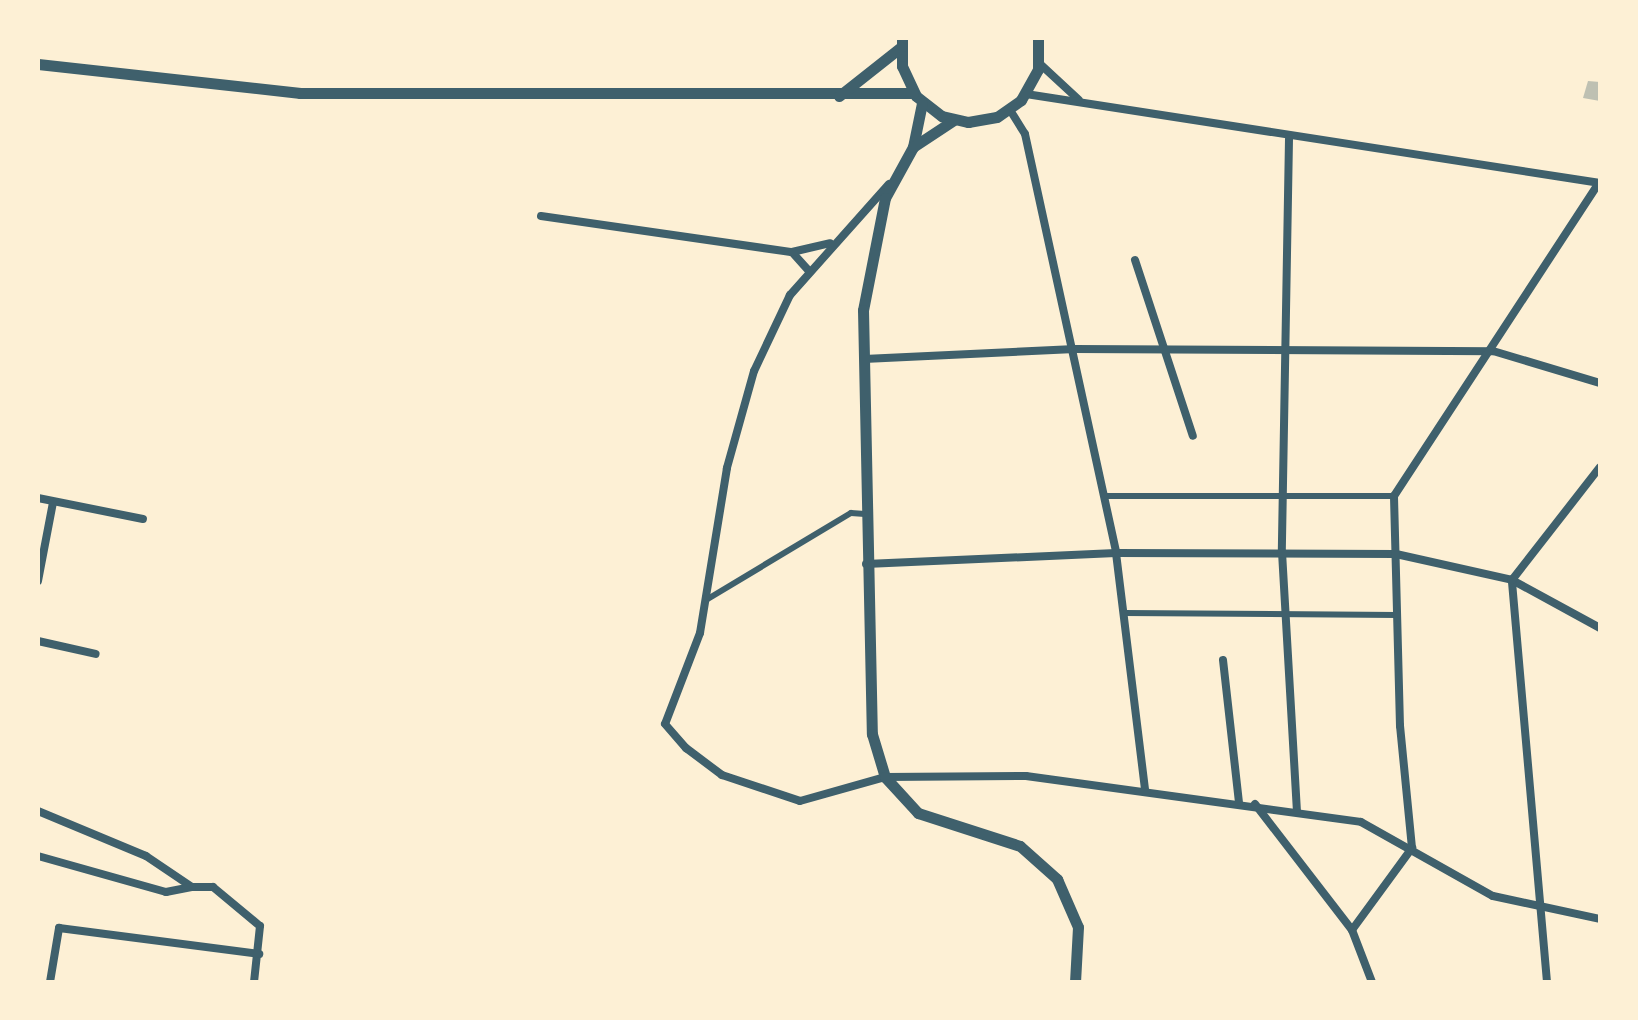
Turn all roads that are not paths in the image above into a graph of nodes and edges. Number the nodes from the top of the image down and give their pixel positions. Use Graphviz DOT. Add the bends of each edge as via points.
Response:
graph roads {
  1 [pos="1040,40"];
  2 [pos="902,42"];
  3 [pos="1039,63"];
  4 [pos="38,64"];
  5 [pos="913,93"];
  6 [pos="1026,94"];
  7 [pos="839,96"];
  8 [pos="1079,100"];
  9 [pos="922,103"];
  10 [pos="1010,110"];
  11 [pos="954,120"];
  12 [pos="1289,139"];
  13 [pos="913,147"];
  14 [pos="897,174"];
  15 [pos="1600,183"];
  16 [pos="541,216"];
  17 [pos="831,243"];
  18 [pos="792,252"];
  19 [pos="1135,260"];
  20 [pos="809,271"];
  21 [pos="1287,347"];
  22 [pos="1163,348"];
  23 [pos="1075,349"];
  24 [pos="1493,351"];
  25 [pos="864,359"];
  26 [pos="1600,383"];
  27 [pos="1193,436"];
  28 [pos="1600,467"];
  29 [pos="1283,494"];
  30 [pos="1105,496"];
  31 [pos="1394,496"];
  32 [pos="38,498"];
  33 [pos="53,502"];
  34 [pos="865,514"];
  35 [pos="143,519"];
  36 [pos="1282,552"];
  37 [pos="1116,553"];
  38 [pos="1396,554"];
  39 [pos="866,564"];
  40 [pos="1512,580"];
  41 [pos="38,581"];
  42 [pos="706,600"];
  43 [pos="1283,612"];
  44 [pos="1124,613"];
  45 [pos="1397,615"];
  46 [pos="1600,628"];
  47 [pos="38,641"];
  48 [pos="96,654"];
  49 [pos="1223,660"];
  50 [pos="885,777"];
  51 [pos="1145,790"];
  52 [pos="1239,802"];
  53 [pos="1255,804"];
  54 [pos="38,811"];
  55 [pos="1297,812"];
  56 [pos="1412,848"];
  57 [pos="38,856"];
  58 [pos="192,887"];
  59 [pos="1539,907"];
  60 [pos="1600,919"];
  61 [pos="1352,930"];
  62 [pos="259,954"];
  63 [pos="50,982"];
  64 [pos="254,982"];
  65 [pos="1075,982"];
  66 [pos="1372,982"];
  67 [pos="1547,982"];
  1 -- 3 [label="street"];
  2 -- 5 [label="street"];
  2 -- 7 [label="street"];
  3 -- 6 [label="street"];
  3 -- 8 [label="street"];
  4 -- 7 [label="street" via="300,93"];
  5 -- 7 [label="street"];
  5 -- 9 [label="street"];
  6 -- 8 [label="street"];
  6 -- 10 [label="street"];
  8 -- 12 [label="street"];
  9 -- 11 [label="street"];
  9 -- 13 [label="street"];
  10 -- 11 [label="street" via="983,121"];
  10 -- 23 [label="street" via="1025,134"];
  11 -- 13 [label="street"];
  12 -- 15 [label="street"];
  12 -- 21 [label="street"];
  13 -- 14 [label="street"];
  14 -- 17 [label="street"];
  14 -- 25 [label="street" via="871,249"];
  15 -- 24 [label="street"];
  16 -- 18 [label="street"];
  17 -- 18 [label="street"];
  17 -- 20 [label="street"];
  18 -- 20 [label="street"];
  19 -- 22 [label="street"];
  20 -- 42 [label="street" via="754,371 727,468"];
  21 -- 22 [label="street"];
  21 -- 24 [label="street"];
  21 -- 29 [label="street"];
  22 -- 23 [label="street"];
  22 -- 27 [label="street"];
  23 -- 25 [label="street"];
  23 -- 30 [label="street"];
  24 -- 26 [label="street"];
  24 -- 31 [label="street"];
  25 -- 34 [label="street"];
  28 -- 40 [label="street"];
  29 -- 30 [label="street"];
  29 -- 31 [label="street"];
  29 -- 36 [label="street"];
  30 -- 37 [label="street"];
  31 -- 38 [label="street"];
  32 -- 33 [label="street"];
  33 -- 35 [label="street"];
  33 -- 41 [label="street"];
  34 -- 39 [label="street"];
  34 -- 42 [label="street" via="851,513"];
  36 -- 37 [label="street"];
  36 -- 38 [label="street"];
  36 -- 43 [label="street"];
  37 -- 39 [label="street"];
  37 -- 44 [label="street"];
  38 -- 40 [label="street"];
  38 -- 45 [label="street"];
  39 -- 50 [label="street" via="871,721"];
  40 -- 46 [label="street"];
  40 -- 59 [label="street"];
  42 -- 50 [label="street" via="688,673 665,724 722,775 787,798"];
  43 -- 44 [label="street"];
  43 -- 45 [label="street"];
  43 -- 55 [label="street"];
  44 -- 51 [label="street"];
  45 -- 56 [label="street"];
  47 -- 48 [label="street"];
  49 -- 52 [label="street"];
  50 -- 51 [label="street" via="1026,776"];
  50 -- 65 [label="street" via="918,813 1009,841 1057,879 1078,927"];
  51 -- 52 [label="street"];
  52 -- 53 [label="street"];
  53 -- 55 [label="street"];
  53 -- 61 [label="street"];
  54 -- 58 [label="street" via="146,856"];
  55 -- 56 [label="street" via="1361,822"];
  56 -- 59 [label="street" via="1493,896"];
  56 -- 61 [label="street"];
  57 -- 58 [label="street" via="166,892"];
  58 -- 62 [label="street" via="213,887 260,926"];
  59 -- 60 [label="street"];
  59 -- 67 [label="street"];
  61 -- 66 [label="street"];
  62 -- 63 [label="street" via="59,928"];
  62 -- 64 [label="street"];
}
